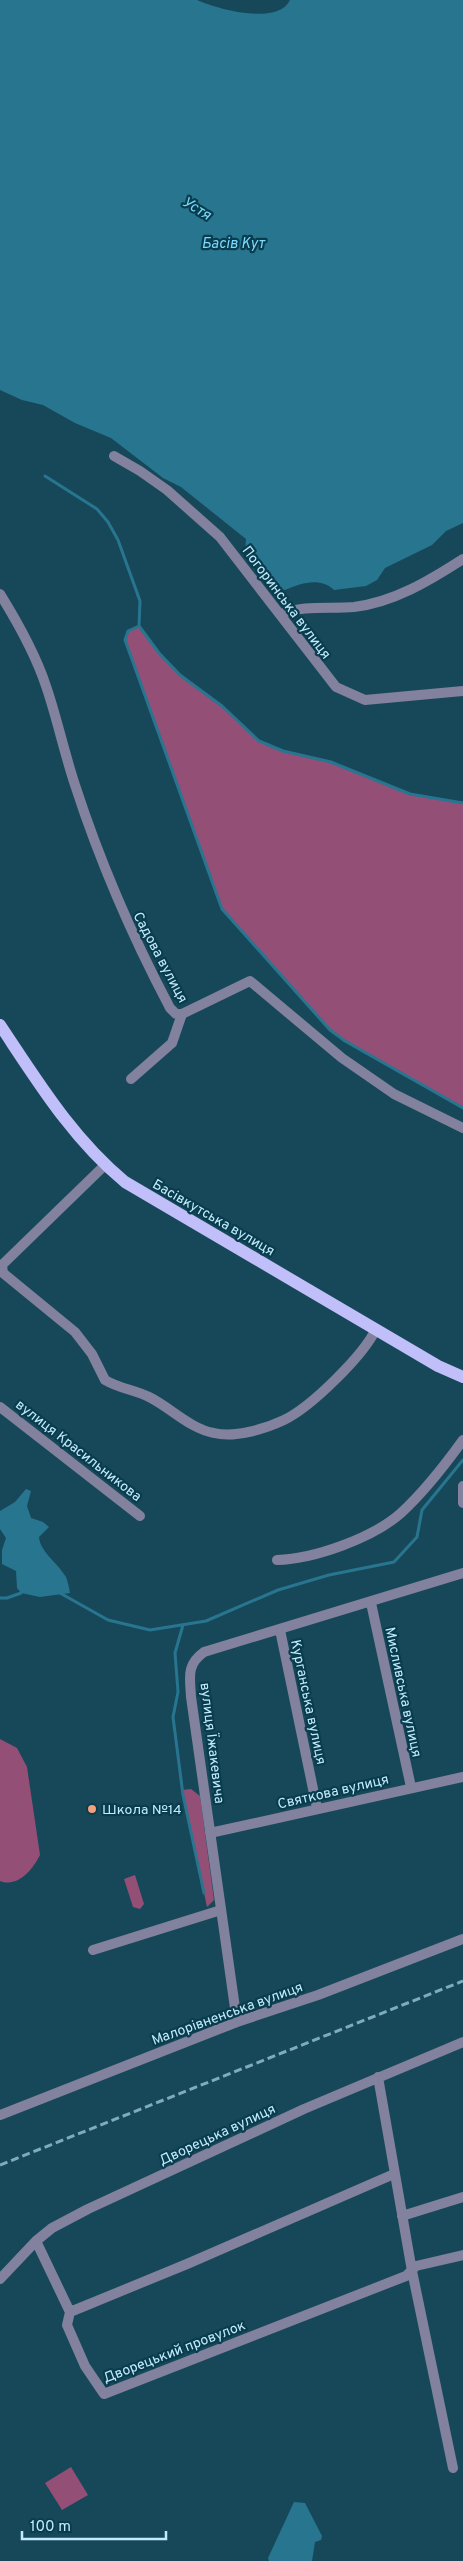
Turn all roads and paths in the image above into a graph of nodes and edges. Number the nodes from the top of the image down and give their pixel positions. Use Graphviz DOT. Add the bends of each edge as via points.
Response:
graph roads {
  1 [pos="114,456"];
  2 [pos="463,559"];
  3 [pos="0,594"];
  4 [pos="281,614"];
  5 [pos="463,691"];
  6 [pos="182,1014"];
  7 [pos="0,1025"];
  8 [pos="130,1079"];
  9 [pos="463,1128"];
  10 [pos="105,1166"];
  11 [pos="376,1329"];
  12 [pos="463,1376"];
  13 [pos="2,1411"];
  14 [pos="463,1440"];
  15 [pos="463,1486"];
  16 [pos="463,1503"];
  17 [pos="140,1516"];
  18 [pos="277,1560"];
  19 [pos="463,1573"];
  20 [pos="371,1603"];
  21 [pos="280,1630"];
  22 [pos="463,1777"];
  23 [pos="411,1787"];
  24 [pos="317,1808"];
  25 [pos="210,1833"];
  26 [pos="221,1910"];
  27 [pos="463,1939"];
  28 [pos="93,1950"];
  29 [pos="236,2022"];
  30 [pos="463,2042"];
  31 [pos="378,2077"];
  32 [pos="0,2115"];
  33 [pos="394,2174"];
  34 [pos="463,2197"];
  35 [pos="402,2216"];
  36 [pos="36,2241"];
  37 [pos="463,2255"];
  38 [pos="412,2271"];
  39 [pos="0,2279"];
  40 [pos="70,2312"];
  41 [pos="453,2468"];
  1 -- 4 [label="street, Погоринська вулиця" via="140,470 201,517"];
  2 -- 4 [label="street" via="436,577 387,600 354,606 294,609"];
  3 -- 6 [label="street, Садова вулиця" via="18,623 46,686 75,786 126,922 170,1008 176,1014"];
  4 -- 5 [label="street, Погоринська вулиця" via="319,668 336,687 349,694 365,700"];
  6 -- 8 [label="street" via="172,1043"];
  6 -- 9 [label="street, Садова вулиця" via="250,981 342,1058 394,1094"];
  7 -- 10 [label="main road, Басівкутська вулиця" via="55,1107"];
  10 -- 11 [label="main road, Басівкутська вулиця" via="150,1198"];
  10 -- 11 [label="street" via="2,1265 3,1273 75,1332 92,1354 105,1380 151,1398 203,1430 215,1434 242,1433 284,1420 298,1411 347,1368 371,1340"];
  11 -- 12 [label="main road, Басівкутська вулиця" via="438,1366"];
  13 -- 17 [label="street, вулиця Красильникова"];
  14 -- 18 [label="street" via="400,1514 350,1542"];
  15 -- 16 [label="street"];
  19 -- 20 [label="street, вулиця Їжакевича"];
  20 -- 21 [label="street, вулиця Їжакевича"];
  20 -- 23 [label="street, Мисливська вулиця"];
  21 -- 24 [label="street, Курганська вулиця"];
  21 -- 25 [label="street, вулиця Їжакевича" via="204,1652 194,1659 190,1671 191,1697"];
  22 -- 23 [label="street, Святкова вулиця"];
  23 -- 24 [label="street, Святкова вулиця"];
  24 -- 25 [label="street, Святкова вулиця"];
  25 -- 26 [label="street, вулиця Їжакевича"];
  26 -- 28 [label="street"];
  26 -- 29 [label="street, вулиця Їжакевича"];
  27 -- 29 [label="street, Малорівненська вулиця" via="323,1993"];
  29 -- 32 [label="street, Малорівненська вулиця"];
  30 -- 31 [label="street, Дворецька вулиця"];
  31 -- 33 [label="street"];
  31 -- 36 [label="street, Дворецька вулиця" via="88,2209 52,2228"];
  33 -- 35 [label="street"];
  33 -- 40 [label="street"];
  34 -- 35 [label="street"];
  35 -- 38 [label="street"];
  36 -- 39 [label="street, Дворецька вулиця"];
  36 -- 40 [label="street, Дворецький провулок"];
  37 -- 38 [label="street, Дворецький провулок" via="416,2266"];
  38 -- 40 [label="street, Дворецький провулок" via="104,2394 85,2366 67,2325"];
  38 -- 41 [label="street"];
}
